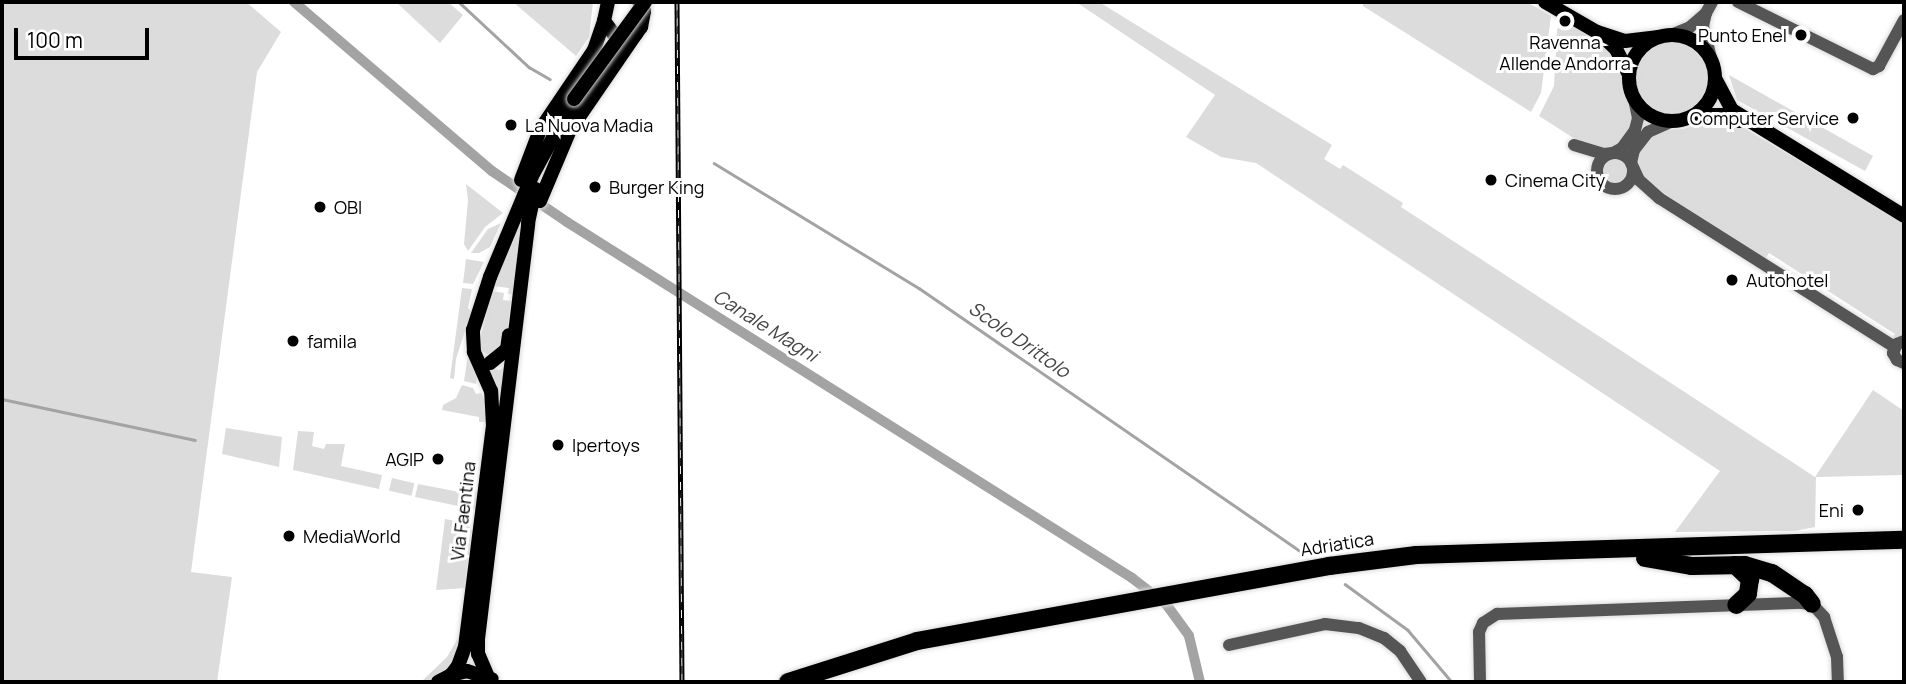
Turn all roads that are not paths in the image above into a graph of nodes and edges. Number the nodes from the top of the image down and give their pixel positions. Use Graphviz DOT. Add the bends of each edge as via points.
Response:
graph roads {
  1 [pos="639,2"];
  2 [pos="645,2"];
  3 [pos="1545,2"];
  4 [pos="1738,2"];
  5 [pos="606,3"];
  6 [pos="1709,8"];
  7 [pos="1904,20"];
  8 [pos="604,21"];
  9 [pos="1597,32"];
  10 [pos="636,34"];
  11 [pos="1667,35"];
  12 [pos="1711,57"];
  13 [pos="1629,74"];
  14 [pos="1716,80"];
  15 [pos="1634,99"];
  16 [pos="1696,115"];
  17 [pos="1670,122"];
  18 [pos="1761,130"];
  19 [pos="1614,153"];
  20 [pos="1632,165"];
  21 [pos="1598,175"];
  22 [pos="534,179"];
  23 [pos="1624,187"];
  24 [pos="1659,198"];
  25 [pos="1904,216"];
  26 [pos="519,317"];
  27 [pos="1899,344"];
  28 [pos="474,352"];
  29 [pos="514,355"];
  30 [pos="490,363"];
  31 [pos="1904,363"];
  32 [pos="1904,540"];
  33 [pos="1904,549"];
  34 [pos="1645,558"];
  35 [pos="1735,565"];
  36 [pos="1224,590"];
  37 [pos="1812,604"];
  38 [pos="1736,605"];
  39 [pos="1229,645"];
  40 [pos="444,678"];
  41 [pos="492,680"];
  42 [pos="788,682"];
  43 [pos="817,682"];
  44 [pos="1421,682"];
  45 [pos="1480,682"];
  46 [pos="1838,682"];
  1 -- 10 [label="main road" via="644,20"];
  2 -- 22 [label="main road, Via Faentina, bridge" via="557,125"];
  3 -- 9 [label="main road"];
  4 -- 7 [label="street" via="1874,69 1880,66"];
  5 -- 8 [label="main road"];
  6 -- 11 [label="street" via="1690,27"];
  6 -- 12 [label="street" via="1703,26"];
  8 -- 10 [label="main road" via="618,35"];
  8 -- 22 [label="main road" via="594,50 540,130"];
  9 -- 11 [label="main road" via="1625,41"];
  9 -- 13 [label="main road" via="1616,49"];
  10 -- 22 [label="main road"];
  11 -- 12 [label="main road" via="1696,44"];
  11 -- 13 [label="main road" via="1641,51"];
  12 -- 14 [label="main road"];
  13 -- 15 [label="main road"];
  14 -- 16 [label="main road"];
  14 -- 18 [label="main road" via="1732,110"];
  15 -- 17 [label="main road" via="1656,118"];
  15 -- 19 [label="street" via="1635,130"];
  16 -- 17 [label="main road"];
  16 -- 18 [label="main road" via="1724,115"];
  17 -- 20 [label="street" via="1648,132 1634,150"];
  18 -- 25 [label="main road"];
  19 -- 20 [label="street" via="1624,155"];
  19 -- 21 [label="street" via="1603,158"];
  19 -- 21 [label="street" via="1594,153 1574,145 1591,160"];
  20 -- 23 [label="street" via="1631,178"];
  20 -- 24 [label="street" via="1639,180"];
  21 -- 23 [label="street" via="1608,187"];
  22 -- 26 [label="main road, Via Faentina"];
  22 -- 28 [label="main road, Via Faentina" via="485,269 476,304"];
  23 -- 24 [label="street"];
  24 -- 27 [label="street"];
  26 -- 29 [label="main road, Via Faentina"];
  26 -- 30 [label="main road" via="512,325 507,349"];
  27 -- 31 [label="street" via="1895,357"];
  28 -- 30 [label="main road"];
  28 -- 40 [label="main road, Via Faentina" via="491,391 493,426 465,648 458,666"];
  29 -- 30 [label="main road"];
  29 -- 41 [label="main road, Via Faentina" via="478,639 478,654"];
  32 -- 36 [label="highway, Adriatica" via="1416,555 1329,566"];
  33 -- 34 [label="highway, Adriatica"];
  34 -- 35 [label="highway" via="1692,566"];
  34 -- 36 [label="highway, Adriatica" via="1428,564"];
  35 -- 37 [label="highway" via="1772,573"];
  35 -- 38 [label="highway" via="1750,579 1748,594"];
  36 -- 42 [label="highway, Adriatica" via="917,641"];
  36 -- 43 [label="highway, Adriatica" via="943,646"];
  37 -- 38 [label="street"];
  37 -- 46 [label="street" via="1824,617 1832,637"];
  38 -- 45 [label="street" via="1497,614 1483,623 1479,632"];
  39 -- 44 [label="street" via="1325,624 1346,625 1384,638 1400,650"];
  40 -- 41 [label="main road" via="467,671"];
}
